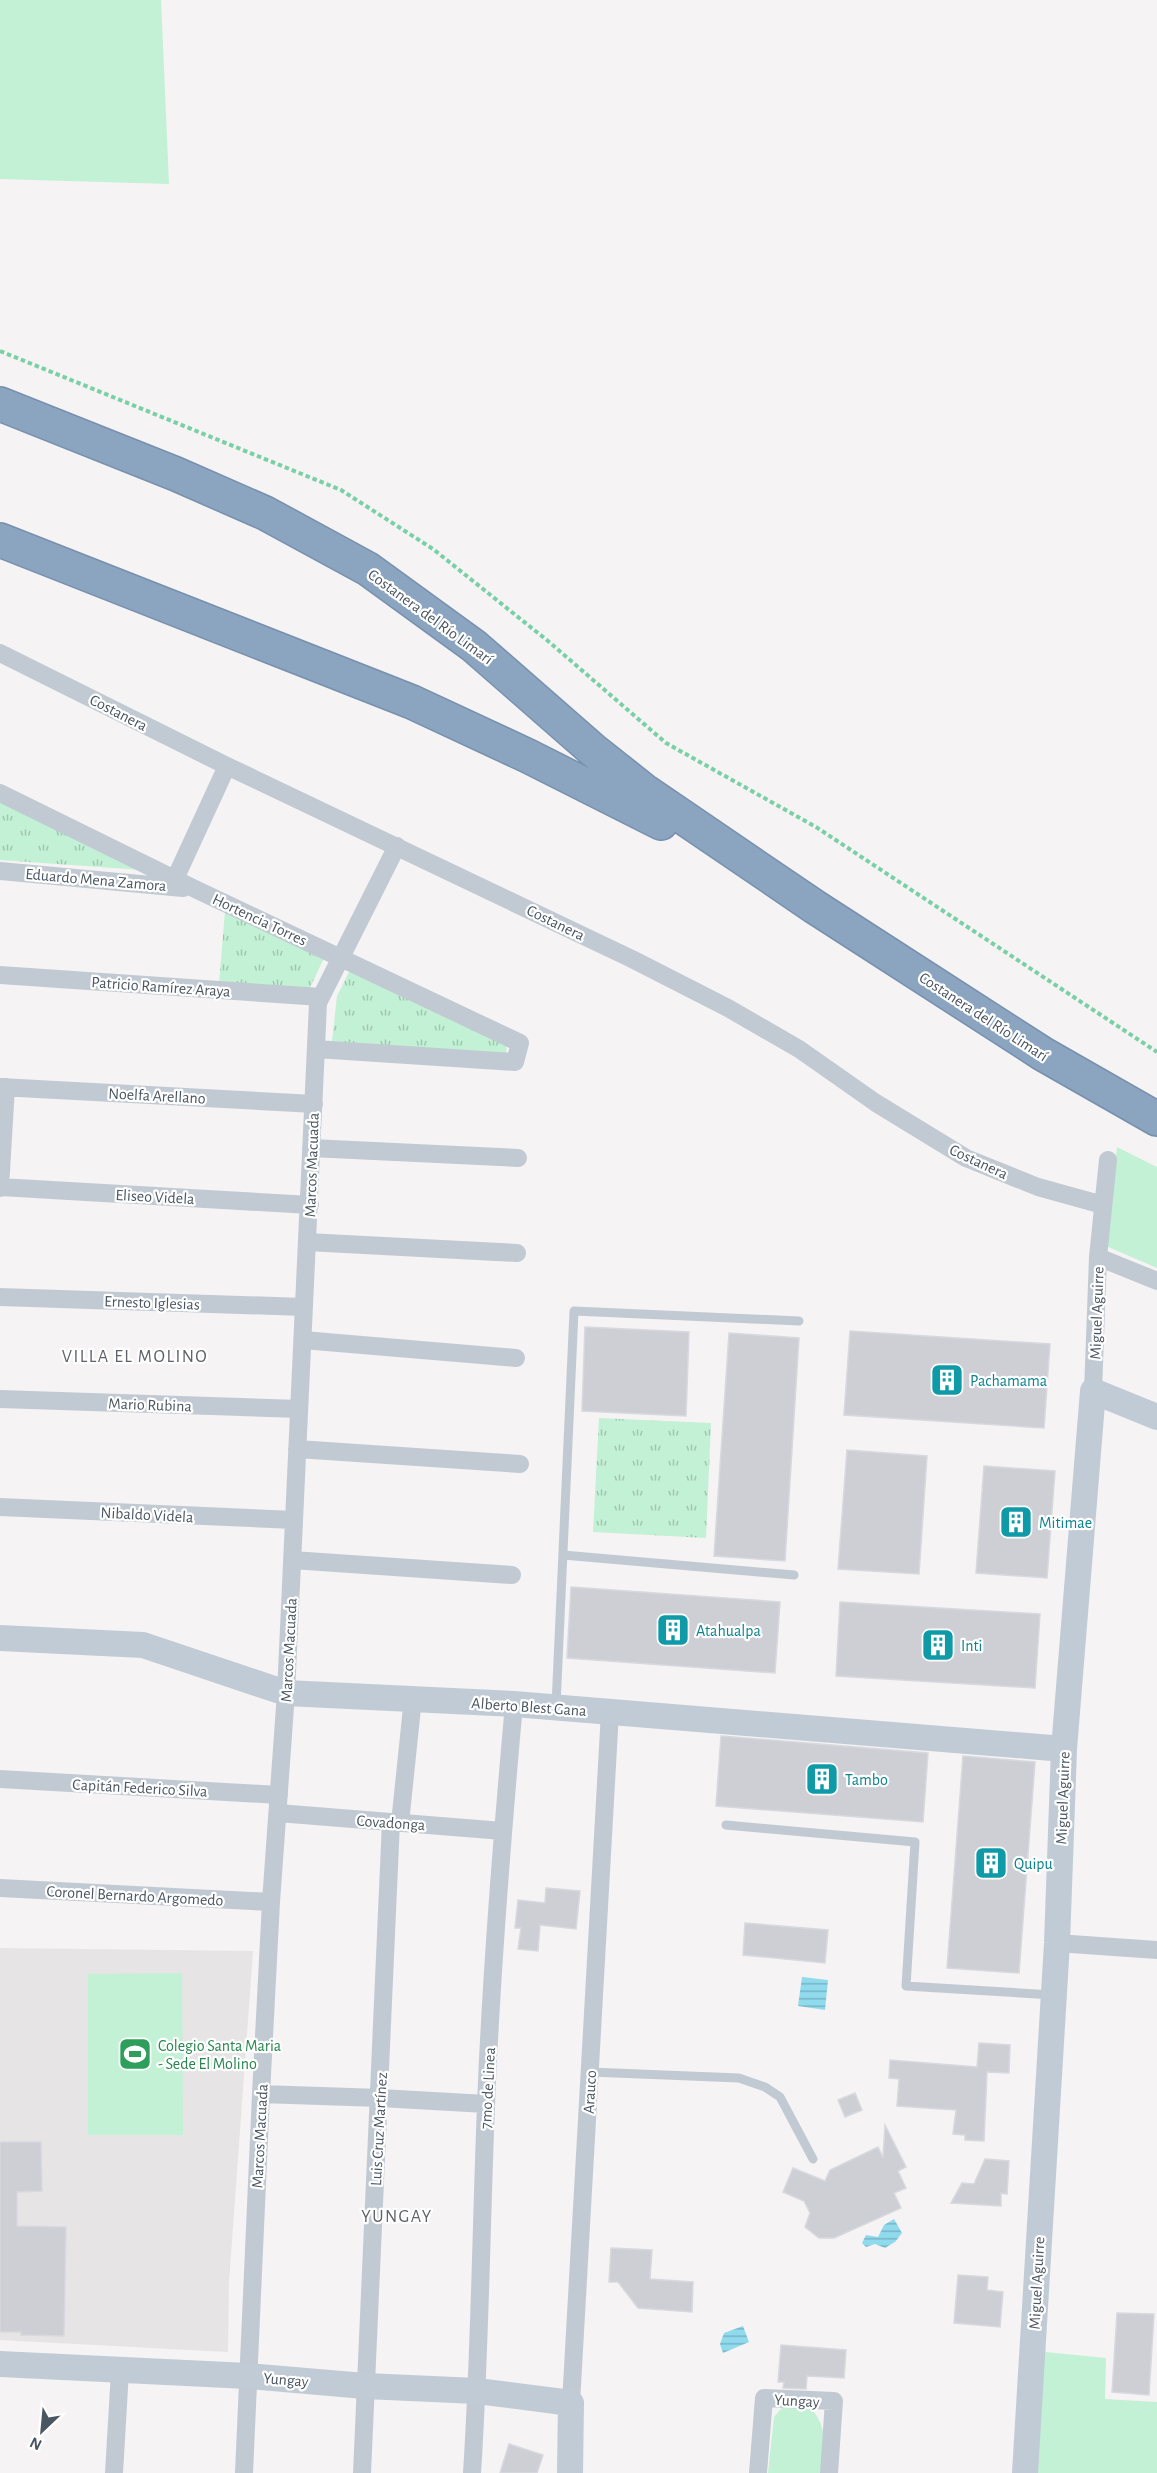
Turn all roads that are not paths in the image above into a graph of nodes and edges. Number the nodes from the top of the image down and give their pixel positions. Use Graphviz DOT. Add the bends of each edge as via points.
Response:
graph roads {
  1 [pos="0,404"];
  2 [pos="0,540"];
  3 [pos="0,653"];
  4 [pos="227,766"];
  5 [pos="0,793"];
  6 [pos="396,846"];
  7 [pos="0,870"];
  8 [pos="175,879"];
  9 [pos="193,888"];
  10 [pos="815,907"];
  11 [pos="341,957"];
  12 [pos="0,975"];
  13 [pos="321,998"];
  14 [pos="316,1049"];
  15 [pos="3,1087"];
  16 [pos="314,1104"];
  17 [pos="1157,1119"];
  18 [pos="311,1148"];
  19 [pos="518,1158"];
  20 [pos="1108,1160"];
  21 [pos="0,1188"];
  22 [pos="310,1205"];
  23 [pos="1103,1205"];
  24 [pos="307,1242"];
  25 [pos="517,1253"];
  26 [pos="1098,1257"];
  27 [pos="1157,1281"];
  28 [pos="0,1296"];
  29 [pos="304,1307"];
  30 [pos="799,1321"];
  31 [pos="303,1340"];
  32 [pos="516,1358"];
  33 [pos="1093,1391"];
  34 [pos="0,1399"];
  35 [pos="299,1409"];
  36 [pos="1157,1418"];
  37 [pos="297,1449"];
  38 [pos="520,1464"];
  39 [pos="0,1507"];
  40 [pos="294,1520"];
  41 [pos="563,1555"];
  42 [pos="292,1560"];
  43 [pos="512,1575"];
  44 [pos="794,1575"];
  45 [pos="0,1638"];
  46 [pos="286,1693"];
  47 [pos="413,1698"];
  48 [pos="514,1704"];
  49 [pos="556,1707"];
  50 [pos="610,1712"];
  51 [pos="1064,1749"];
  52 [pos="0,1779"];
  53 [pos="279,1804"];
  54 [pos="396,1822"];
  55 [pos="726,1825"];
  56 [pos="503,1831"];
  57 [pos="0,1888"];
  58 [pos="271,1902"];
  59 [pos="1057,1943"];
  60 [pos="1157,1950"];
  61 [pos="1053,1995"];
  62 [pos="590,2072"];
  63 [pos="261,2094"];
  64 [pos="380,2098"];
  65 [pos="486,2104"];
  66 [pos="813,2159"];
  67 [pos="0,2364"];
  68 [pos="120,2371"];
  69 [pos="248,2376"];
  70 [pos="365,2386"];
  71 [pos="477,2391"];
  72 [pos="571,2403"];
  73 [pos="114,2473"];
  74 [pos="244,2473"];
  75 [pos="362,2473"];
  76 [pos="472,2473"];
  77 [pos="570,2473"];
  78 [pos="758,2473"];
  79 [pos="829,2473"];
  80 [pos="1025,2473"];
  1 -- 10 [label="highway, Costanera del Río Limarí" via="255,508 368,569 474,646 628,778"];
  2 -- 10 [label="highway, Costanera del Río Limarí" via="349,676 470,729 627,805"];
  3 -- 4 [label="street, Costanera"];
  4 -- 6 [label="street, Costanera"];
  4 -- 8 [label="street, Eduardo Mena Zamora"];
  5 -- 8 [label="street, Hortencia Torres"];
  6 -- 11 [label="street, Marcos Macuada"];
  6 -- 23 [label="street, Costanera" via="728,1008 800,1049 876,1103 966,1158 1038,1187"];
  7 -- 9 [label="street, Eduardo Mena Zamora"];
  8 -- 9 [label="street, Hortencia Torres"];
  9 -- 11 [label="street, Hortencia Torres"];
  10 -- 17 [label="highway, Costanera del Río Limarí" via="1042,1054"];
  11 -- 13 [label="street, Marcos Macuada"];
  11 -- 14 [label="street, Hortencia Torres" via="520,1044 515,1062"];
  12 -- 13 [label="street, Patricio Ramírez Araya"];
  13 -- 14 [label="street, Marcos Macuada"];
  14 -- 16 [label="street, Marcos Macuada"];
  15 -- 16 [label="street, Noelfa Arellano"];
  15 -- 21 [label="street"];
  16 -- 18 [label="street, Marcos Macuada"];
  18 -- 19 [label="street"];
  18 -- 22 [label="street, Marcos Macuada"];
  20 -- 23 [label="street, Miguel Aguirre"];
  21 -- 22 [label="street, Eliseo Videla"];
  22 -- 24 [label="street, Marcos Macuada"];
  23 -- 26 [label="street, Miguel Aguirre"];
  24 -- 25 [label="street"];
  24 -- 29 [label="street, Marcos Macuada"];
  26 -- 27 [label="street"];
  26 -- 33 [label="street, Miguel Aguirre"];
  28 -- 29 [label="street, Ernesto Iglesias"];
  29 -- 31 [label="street, Marcos Macuada"];
  30 -- 41 [label="lane" via="574,1311"];
  31 -- 32 [label="street"];
  31 -- 35 [label="street, Marcos Macuada"];
  33 -- 36 [label="street"];
  33 -- 51 [label="street, Miguel Aguirre"];
  34 -- 35 [label="street, Mario Rubina"];
  35 -- 37 [label="street, Marcos Macuada"];
  37 -- 38 [label="street"];
  37 -- 40 [label="street, Marcos Macuada"];
  39 -- 40 [label="street, Nibaldo Videla"];
  40 -- 42 [label="street, Marcos Macuada"];
  41 -- 44 [label="lane"];
  41 -- 49 [label="lane"];
  42 -- 43 [label="street"];
  42 -- 46 [label="street, Marcos Macuada"];
  45 -- 46 [label="street, Alberto Blest Gana" via="142,1645"];
  46 -- 47 [label="street, Alberto Blest Gana"];
  46 -- 53 [label="street, Marcos Macuada"];
  47 -- 48 [label="street, Alberto Blest Gana"];
  47 -- 54 [label="street, Luis Cruz Martínez"];
  48 -- 49 [label="street, Alberto Blest Gana"];
  48 -- 56 [label="street, 7mo de Linea"];
  49 -- 50 [label="street, Alberto Blest Gana"];
  50 -- 51 [label="street, Alberto Blest Gana"];
  50 -- 62 [label="street, Arauco"];
  51 -- 59 [label="street, Miguel Aguirre"];
  52 -- 53 [label="street, Capitán Federico Silva"];
  53 -- 54 [label="street, Covadonga"];
  53 -- 58 [label="street, Marcos Macuada"];
  54 -- 56 [label="street, Covadonga"];
  54 -- 64 [label="street, Luis Cruz Martínez"];
  55 -- 61 [label="lane" via="915,1842 906,1986"];
  56 -- 65 [label="street, 7mo de Linea"];
  57 -- 58 [label="street, Coronel Bernardo Argomedo"];
  58 -- 63 [label="street, Marcos Macuada"];
  59 -- 60 [label="street"];
  59 -- 61 [label="street, Miguel Aguirre"];
  61 -- 80 [label="street, Miguel Aguirre"];
  62 -- 66 [label="lane" via="739,2078 765,2087 780,2097"];
  62 -- 72 [label="street, Arauco"];
  63 -- 64 [label="street"];
  63 -- 69 [label="street, Marcos Macuada"];
  64 -- 65 [label="street"];
  64 -- 70 [label="street, Luis Cruz Martínez"];
  65 -- 71 [label="street, 7mo de Linea"];
  67 -- 68 [label="street, Yungay"];
  68 -- 69 [label="street, Yungay"];
  68 -- 73 [label="street"];
  69 -- 70 [label="street, Yungay"];
  69 -- 74 [label="street, Marcos Macuada"];
  70 -- 71 [label="street, Yungay"];
  70 -- 75 [label="street, Luis Cruz Martínez"];
  71 -- 72 [label="street, Yungay"];
  71 -- 76 [label="street, 7mo de Linea"];
  72 -- 77 [label="street, Arauco"];
  78 -- 79 [label="street, Yungay" via="764,2398 834,2401"];
}
